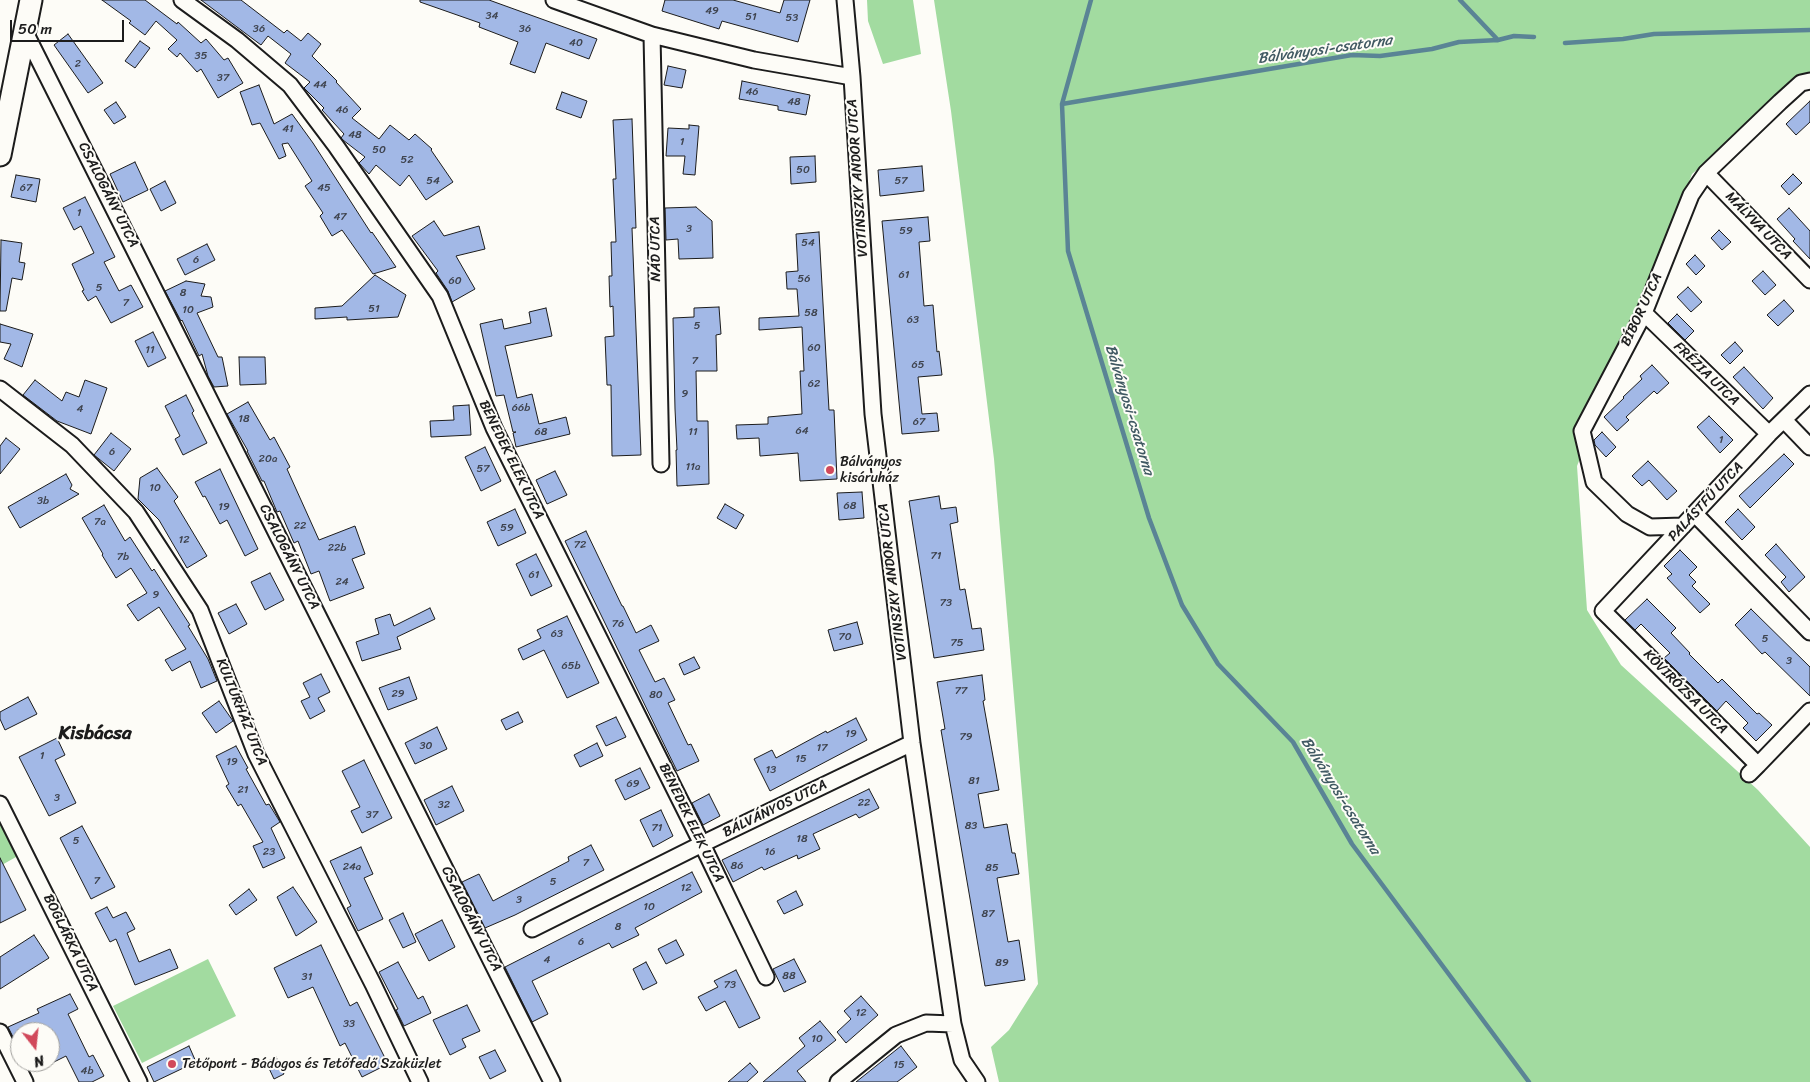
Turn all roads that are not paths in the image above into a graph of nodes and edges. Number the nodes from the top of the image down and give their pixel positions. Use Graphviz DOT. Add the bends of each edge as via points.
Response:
graph roads {
  1 [pos="31,0"];
  2 [pos="182,0"];
  3 [pos="554,0"];
  4 [pos="845,0"];
  5 [pos="25,32"];
  6 [pos="652,35"];
  7 [pos="852,77"];
  8 [pos="1810,81"];
  9 [pos="0,155"];
  10 [pos="1706,173"];
  11 [pos="1810,280"];
  12 [pos="1644,313"];
  13 [pos="0,388"];
  14 [pos="1810,394"];
  15 [pos="1784,420"];
  16 [pos="1769,434"];
  17 [pos="1810,446"];
  18 [pos="661,464"];
  19 [pos="1695,514"];
  20 [pos="1683,526"];
  21 [pos="1604,611"];
  22 [pos="1810,632"];
  23 [pos="1807,721"];
  24 [pos="912,743"];
  25 [pos="0,804"];
  26 [pos="702,844"];
  27 [pos="532,928"];
  28 [pos="766,977"];
  29 [pos="953,1024"];
  30 [pos="0,1032"];
  31 [pos="25,1082"];
  32 [pos="139,1082"];
  33 [pos="420,1082"];
  34 [pos="552,1082"];
  35 [pos="838,1082"];
  36 [pos="977,1082"];
  1 -- 5 [label="main road"];
  2 -- 26 [label="street, BENEDEK ELEK UTCA" via="237,40 290,85 440,296 494,428"];
  3 -- 6 [label="street"];
  4 -- 7 [label="street, VOTINSZKY ANDOR UTCA"];
  5 -- 9 [label="main road"];
  5 -- 34 [label="street, CSALOGÁNY UTCA"];
  6 -- 7 [label="street" via="754,60"];
  6 -- 18 [label="street, NÁD UTCA"];
  7 -- 24 [label="street, VOTINSZKY ANDOR UTCA" via="873,414"];
  8 -- 10 [label="street, BÍBOR UTCA" via="1801,83"];
  10 -- 11 [label="street, MÁLYVA UTCA"];
  10 -- 12 [label="street, BÍBOR UTCA" via="1690,196"];
  12 -- 16 [label="street, FRÉZIA UTCA"];
  12 -- 20 [label="street, BÍBOR UTCA" via="1582,430 1594,482 1628,514 1650,527"];
  13 -- 33 [label="street, KULTÚRHÁZ UTCA" via="72,444 136,512 200,610 256,754"];
  14 -- 15 [label="street, PALÁSTFŰ UTCA"];
  15 -- 16 [label="street, PALÁSTFŰ UTCA"];
  15 -- 17 [label="street"];
  16 -- 19 [label="street, PALÁSTFŰ UTCA"];
  19 -- 20 [label="street, PALÁSTFŰ UTCA"];
  19 -- 22 [label="street"];
  20 -- 21 [label="street, PALÁSTFŰ UTCA"];
  21 -- 23 [label="street, KÖVIRÓZSA UTCA" via="1753,769"];
  24 -- 26 [label="street, BÁLVÁNYOS UTCA"];
  24 -- 29 [label="street, VOTINSZKY ANDOR UTCA"];
  25 -- 32 [label="street, BOGLÁRKA UTCA"];
  26 -- 27 [label="street, BÁLVÁNYOS UTCA"];
  26 -- 28 [label="street, BENEDEK ELEK UTCA"];
  29 -- 35 [label="street" via="926,1023 896,1035"];
  29 -- 36 [label="street, VOTINSZKY ANDOR UTCA" via="962,1060"];
  30 -- 31 [label="street"];
}
